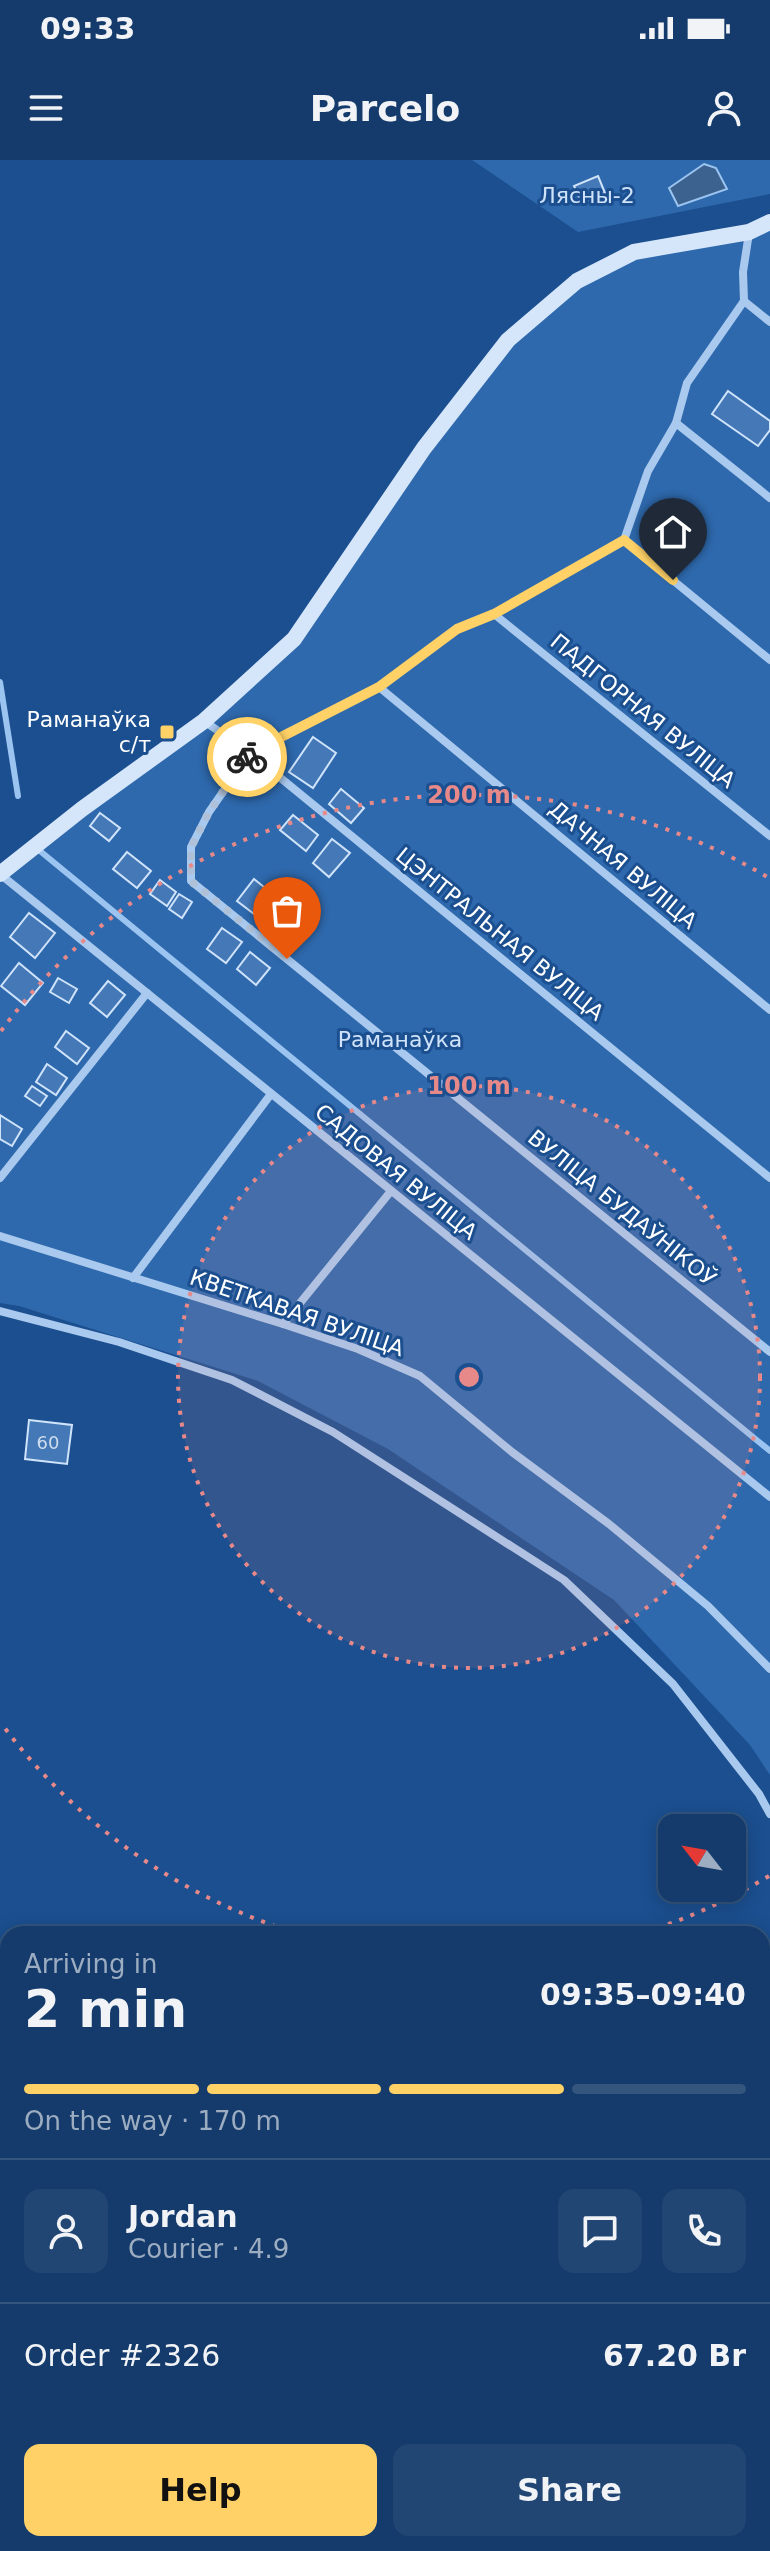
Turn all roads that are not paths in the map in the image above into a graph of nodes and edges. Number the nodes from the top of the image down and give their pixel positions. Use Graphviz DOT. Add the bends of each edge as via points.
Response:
graph roads {
  1 [pos="770,222"];
  2 [pos="749,232"];
  3 [pos="744,301"];
  4 [pos="770,322"];
  5 [pos="676,423"];
  6 [pos="770,498"];
  7 [pos="624,540"];
  8 [pos="494,614"];
  9 [pos="770,660"];
  10 [pos="379,687"];
  11 [pos="204,721"];
  12 [pos="250,753"];
  13 [pos="770,836"];
  14 [pos="0,874"];
  15 [pos="147,993"];
  16 [pos="770,1010"];
  17 [pos="271,1094"];
  18 [pos="0,1178"];
  19 [pos="770,1178"];
  20 [pos="391,1191"];
  21 [pos="0,1236"];
  22 [pos="133,1278"];
  23 [pos="0,1311"];
  24 [pos="283,1324"];
  25 [pos="770,1352"];
  26 [pos="770,1497"];
  27 [pos="770,1669"];
  28 [pos="770,1814"];
  1 -- 2 [label="main road"];
  2 -- 3 [label="street"];
  2 -- 11 [label="main road" via="634,252 577,281 508,340 424,448 294,639"];
  3 -- 4 [label="street"];
  3 -- 5 [label="street" via="687,383"];
  5 -- 6 [label="street"];
  5 -- 7 [label="street" via="648,471"];
  7 -- 8 [label="street"];
  7 -- 9 [label="street"];
  8 -- 10 [label="street" via="457,629"];
  8 -- 13 [label="street, ПАДГОРНАЯ ВУЛІЦА"];
  10 -- 12 [label="street"];
  10 -- 16 [label="street, ДАЧНАЯ ВУЛІЦА"];
  11 -- 12 [label="street, ЦЭНТРАЛЬНАЯ ВУЛІЦА"];
  11 -- 14 [label="main road"];
  12 -- 19 [label="street, ЦЭНТРАЛЬНАЯ ВУЛІЦА"];
  12 -- 25 [label="street, ВУЛІЦА БУДАЎНІКОЎ" via="191,847 191,881"];
  14 -- 15 [label="street, САДОВАЯ ВУЛІЦА"];
  15 -- 17 [label="street, САДОВАЯ ВУЛІЦА"];
  15 -- 18 [label="street"];
  17 -- 20 [label="street, САДОВАЯ ВУЛІЦА"];
  17 -- 22 [label="street"];
  20 -- 24 [label="street"];
  20 -- 26 [label="street, САДОВАЯ ВУЛІЦА"];
  21 -- 22 [label="street, КВЕТКАВАЯ ВУЛІЦА"];
  22 -- 24 [label="street, КВЕТКАВАЯ ВУЛІЦА"];
  23 -- 28 [label="street" via="119,1342 232,1380 333,1432 564,1580 673,1684"];
  24 -- 27 [label="street, КВЕТКАВАЯ ВУЛІЦА" via="420,1376 708,1606"];
}
